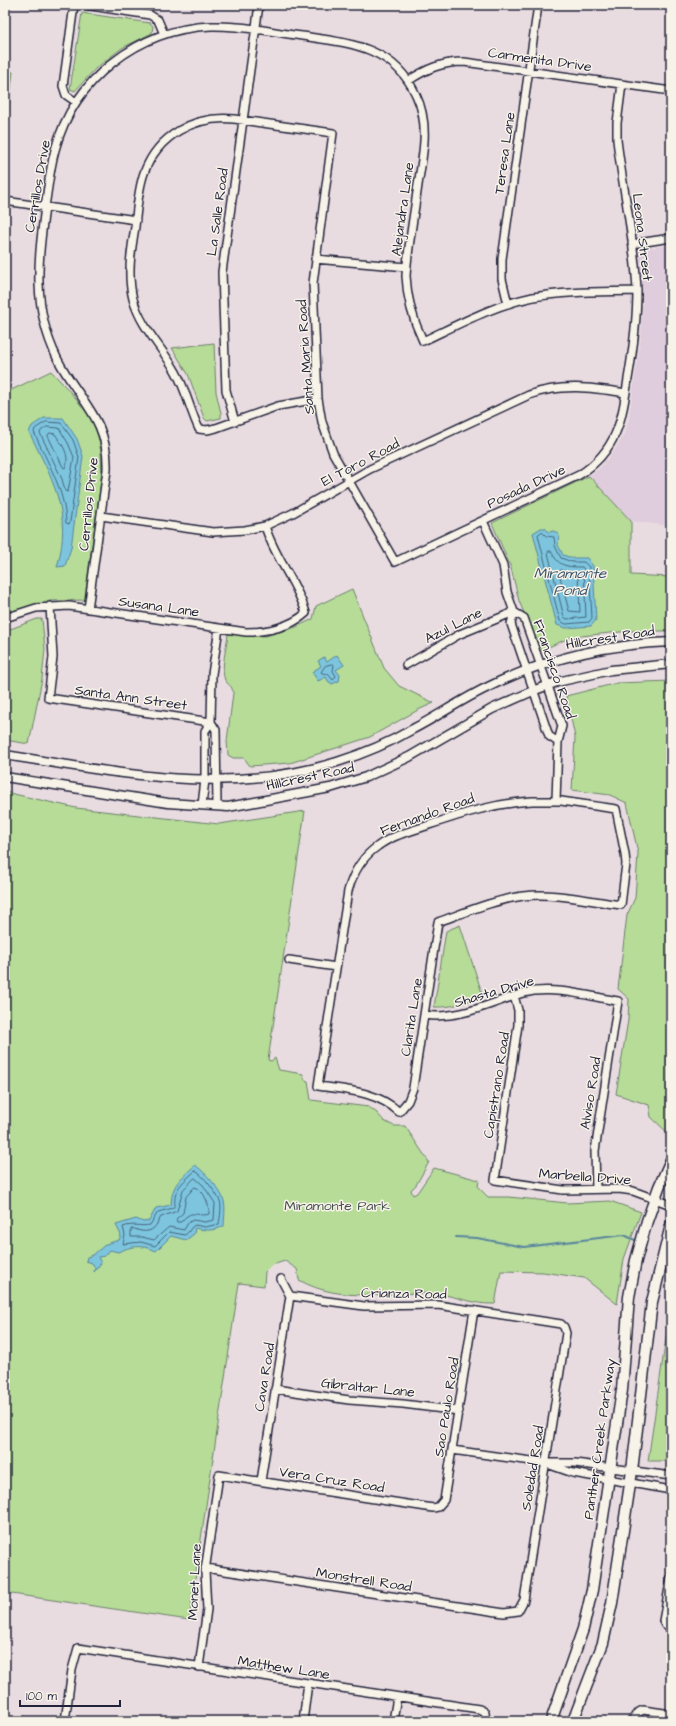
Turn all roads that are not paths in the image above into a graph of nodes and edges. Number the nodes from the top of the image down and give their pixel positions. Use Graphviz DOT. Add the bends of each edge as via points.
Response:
graph roads {
  1 [pos="74,5"];
  2 [pos="85,5"];
  3 [pos="259,5"];
  4 [pos="538,5"];
  5 [pos="256,30"];
  6 [pos="164,34"];
  7 [pos="529,71"];
  8 [pos="408,81"];
  9 [pos="622,84"];
  10 [pos="671,91"];
  11 [pos="76,102"];
  12 [pos="243,120"];
  13 [pos="5,201"];
  14 [pos="45,208"];
  15 [pos="136,220"];
  16 [pos="671,238"];
  17 [pos="632,244"];
  18 [pos="315,259"];
  19 [pos="407,267"];
  20 [pos="637,291"];
  21 [pos="508,304"];
  22 [pos="626,393"];
  23 [pos="318,399"];
  24 [pos="235,422"];
  25 [pos="348,482"];
  26 [pos="101,516"];
  27 [pos="483,520"];
  28 [pos="265,526"];
  29 [pos="395,562"];
  30 [pos="50,606"];
  31 [pos="88,609"];
  32 [pos="514,612"];
  33 [pos="5,618"];
  34 [pos="219,628"];
  35 [pos="671,642"];
  36 [pos="542,664"];
  37 [pos="671,664"];
  38 [pos="406,665"];
  39 [pos="527,669"];
  40 [pos="549,685"];
  41 [pos="535,690"];
  42 [pos="211,722"];
  43 [pos="558,742"];
  44 [pos="5,755"];
  45 [pos="5,777"];
  46 [pos="205,780"];
  47 [pos="217,781"];
  48 [pos="556,801"];
  49 [pos="202,805"];
  50 [pos="217,806"];
  51 [pos="438,922"];
  52 [pos="289,960"];
  53 [pos="336,967"];
  54 [pos="514,996"];
  55 [pos="618,1001"];
  56 [pos="424,1015"];
  57 [pos="399,1112"];
  58 [pos="671,1160"];
  59 [pos="495,1180"];
  60 [pos="596,1189"];
  61 [pos="655,1199"];
  62 [pos="671,1205"];
  63 [pos="671,1224"];
  64 [pos="280,1279"];
  65 [pos="290,1296"];
  66 [pos="474,1310"];
  67 [pos="564,1327"];
  68 [pos="275,1389"];
  69 [pos="459,1412"];
  70 [pos="452,1450"];
  71 [pos="546,1463"];
  72 [pos="611,1467"];
  73 [pos="632,1471"];
  74 [pos="219,1475"];
  75 [pos="671,1476"];
  76 [pos="609,1479"];
  77 [pos="261,1481"];
  78 [pos="630,1484"];
  79 [pos="671,1490"];
  80 [pos="440,1506"];
  81 [pos="205,1568"];
  82 [pos="671,1577"];
  83 [pos="518,1611"];
  84 [pos="668,1627"];
  85 [pos="199,1667"];
  86 [pos="308,1684"];
  87 [pos="397,1697"];
  88 [pos="671,1714"];
  89 [pos="485,1717"];
  90 [pos="65,1721"];
  91 [pos="303,1721"];
  92 [pos="393,1721"];
  93 [pos="551,1721"];
  94 [pos="573,1721"];
  95 [pos="632,1721"];
  1 -- 11 [label="street" via="63,86 66,95"];
  2 -- 6 [label="street" via="150,15 158,20"];
  3 -- 5 [label="street, La Salle Road"];
  4 -- 7 [label="street, Teresa Lane"];
  5 -- 6 [label="street, Cerrillos Drive" via="207,26"];
  5 -- 8 [label="street, Cerrillos Drive" via="363,47 388,60"];
  5 -- 12 [label="street, La Salle Road"];
  6 -- 11 [label="street, Cerrillos Drive" via="133,48 114,61 97,76"];
  7 -- 8 [label="street, Carmenita Drive" via="472,62 450,62 429,68"];
  7 -- 9 [label="street, Carmenita Drive"];
  7 -- 21 [label="street, Teresa Lane" via="501,265"];
  8 -- 19 [label="street, Alejandra Lane" via="421,109 425,139"];
  9 -- 10 [label="street, Carmenita Drive"];
  9 -- 17 [label="street, Leona Street" via="617,140"];
  11 -- 14 [label="street, Cerrillos Drive" via="56,144"];
  12 -- 15 [label="street" via="218,118 202,121 179,130 166,140 151,158 144,173"];
  12 -- 18 [label="street, Santa Maria Road" via="333,133"];
  12 -- 24 [label="street, La Salle Road" via="222,279 226,390"];
  13 -- 14 [label="street"];
  14 -- 15 [label="street"];
  14 -- 26 [label="street, Cerrillos Drive" via="38,270 41,310 57,358 94,414 104,436 107,465"];
  15 -- 24 [label="street" via="130,281 142,322 180,380 198,429 207,430"];
  16 -- 17 [label="street"];
  17 -- 20 [label="street, Leona Street"];
  18 -- 19 [label="street"];
  18 -- 23 [label="street, Santa Maria Road" via="313,294"];
  19 -- 21 [label="street, Alejandra Lane" via="408,302 423,341"];
  20 -- 21 [label="street" via="560,294"];
  20 -- 22 [label="street, Leona Street" via="635,333"];
  22 -- 25 [label="street, El Toro Road" via="574,387 538,392 382,463"];
  22 -- 27 [label="street, Posada Drive" via="617,433 593,465 572,479"];
  23 -- 24 [label="street" via="278,406"];
  23 -- 25 [label="street, Santa Maria Road" via="329,444"];
  25 -- 28 [label="street, El Toro Road" via="289,516"];
  25 -- 29 [label="street, Santa Maria Road"];
  26 -- 28 [label="street, El Toro Road" via="213,532"];
  26 -- 31 [label="street, Cerrillos Drive"];
  27 -- 29 [label="street, Posada Drive"];
  27 -- 32 [label="street, Francisco Road" via="500,558"];
  28 -- 34 [label="street, Susana Lane" via="272,546 297,590 306,613 287,624 262,631 246,632"];
  30 -- 31 [label="street, Susana Lane"];
  30 -- 33 [label="street, Susana Lane"];
  30 -- 42 [label="street, Santa Ann Street" via="53,650 48,698"];
  31 -- 34 [label="street, Susana Lane"];
  32 -- 36 [label="street, Francisco Road" via="524,618"];
  32 -- 38 [label="street, Azul Lane" via="460,634"];
  32 -- 39 [label="street, Francisco Road" via="511,624"];
  34 -- 42 [label="street" via="212,674"];
  35 -- 36 [label="street, Hillcrest Road" via="606,648"];
  36 -- 39 [label="street, Hillcrest Road"];
  36 -- 40 [label="street, Francisco Road"];
  37 -- 40 [label="street, Hillcrest Road" via="611,670"];
  39 -- 41 [label="street, Francisco Road"];
  39 -- 47 [label="street, Hillcrest Road" via="475,693 399,737 353,757 286,774"];
  40 -- 41 [label="street, Hillcrest Road"];
  40 -- 43 [label="street, Francisco Road" via="562,726"];
  41 -- 43 [label="street, Francisco Road" via="549,736"];
  41 -- 50 [label="street, Hillcrest Road" via="492,709 409,757 366,777 330,788 228,807"];
  42 -- 46 [label="street" via="205,731"];
  42 -- 47 [label="street" via="216,730"];
  43 -- 48 [label="street"];
  44 -- 46 [label="street, Hillcrest Road" via="166,778"];
  45 -- 49 [label="street, Hillcrest Road" via="160,802"];
  46 -- 47 [label="street, Hillcrest Road"];
  46 -- 49 [label="street"];
  47 -- 50 [label="street"];
  48 -- 51 [label="street, Fernando Road" via="616,809 626,864 620,906 552,895 524,896 499,901"];
  48 -- 53 [label="street, Fernando Road" via="514,802 481,808 394,837 379,845 360,864 349,885"];
  49 -- 50 [label="street, Hillcrest Road"];
  51 -- 56 [label="street, Clarita Lane"];
  52 -- 53 [label="street"];
  53 -- 57 [label="street, Fernando Road" via="318,1086 370,1094"];
  54 -- 55 [label="street, Shasta Drive" via="529,991 546,990"];
  54 -- 56 [label="street, Shasta Drive" via="457,1015"];
  54 -- 59 [label="street, Capistrano Road" via="518,1010 518,1025"];
  55 -- 60 [label="street, Alviso Road" via="595,1151"];
  56 -- 57 [label="street, Clarita Lane" via="413,1088 408,1101"];
  58 -- 61 [label="main road, Panther Creek Parkway"];
  59 -- 60 [label="street, Marbella Drive" via="563,1190"];
  60 -- 61 [label="street, Marbella Drive" via="627,1190"];
  61 -- 62 [label="street, Marbella Drive"];
  61 -- 72 [label="main road, Panther Creek Parkway" via="636,1260 629,1297 622,1390"];
  63 -- 73 [label="main road" via="652,1302"];
  64 -- 65 [label="street"];
  65 -- 66 [label="street, Crianza Road" via="354,1305 430,1304"];
  65 -- 68 [label="street, Cava Road"];
  66 -- 67 [label="street, Crianza Road" via="561,1324"];
  66 -- 69 [label="street, Sao Paulo Road"];
  67 -- 71 [label="street, Soledad Road" via="566,1333"];
  68 -- 69 [label="street, Gibraltar Lane"];
  68 -- 77 [label="street, Cava Road"];
  69 -- 70 [label="street, Sao Paulo Road"];
  70 -- 71 [label="street"];
  70 -- 80 [label="street, Sao Paulo Road" via="444,1500"];
  71 -- 72 [label="street"];
  71 -- 76 [label="street" via="574,1473"];
  71 -- 83 [label="street, Soledad Road" via="526,1595"];
  72 -- 73 [label="street"];
  72 -- 76 [label="main road, Panther Creek Parkway"];
  73 -- 75 [label="street"];
  73 -- 78 [label="main road"];
  74 -- 77 [label="street, Vera Cruz Road"];
  74 -- 81 [label="street, Monet Lane"];
  76 -- 78 [label="street"];
  76 -- 93 [label="main road, Panther Creek Parkway" via="583,1629"];
  77 -- 80 [label="street, Vera Cruz Road" via="433,1508"];
  78 -- 79 [label="street"];
  78 -- 94 [label="main road" via="612,1603 602,1643"];
  81 -- 83 [label="street, Monstrell Road" via="504,1613"];
  81 -- 85 [label="street, Monet Lane" via="207,1609"];
  82 -- 84 [label="street" via="664,1618"];
  85 -- 86 [label="street, Matthew Lane"];
  85 -- 90 [label="street, Matthew Lane" via="78,1648 72,1670"];
  86 -- 87 [label="street, Matthew Lane"];
  86 -- 91 [label="street"];
  87 -- 89 [label="street, Matthew Lane" via="479,1709"];
  87 -- 92 [label="street"];
  88 -- 95 [label="street" via="643,1710"];
}
